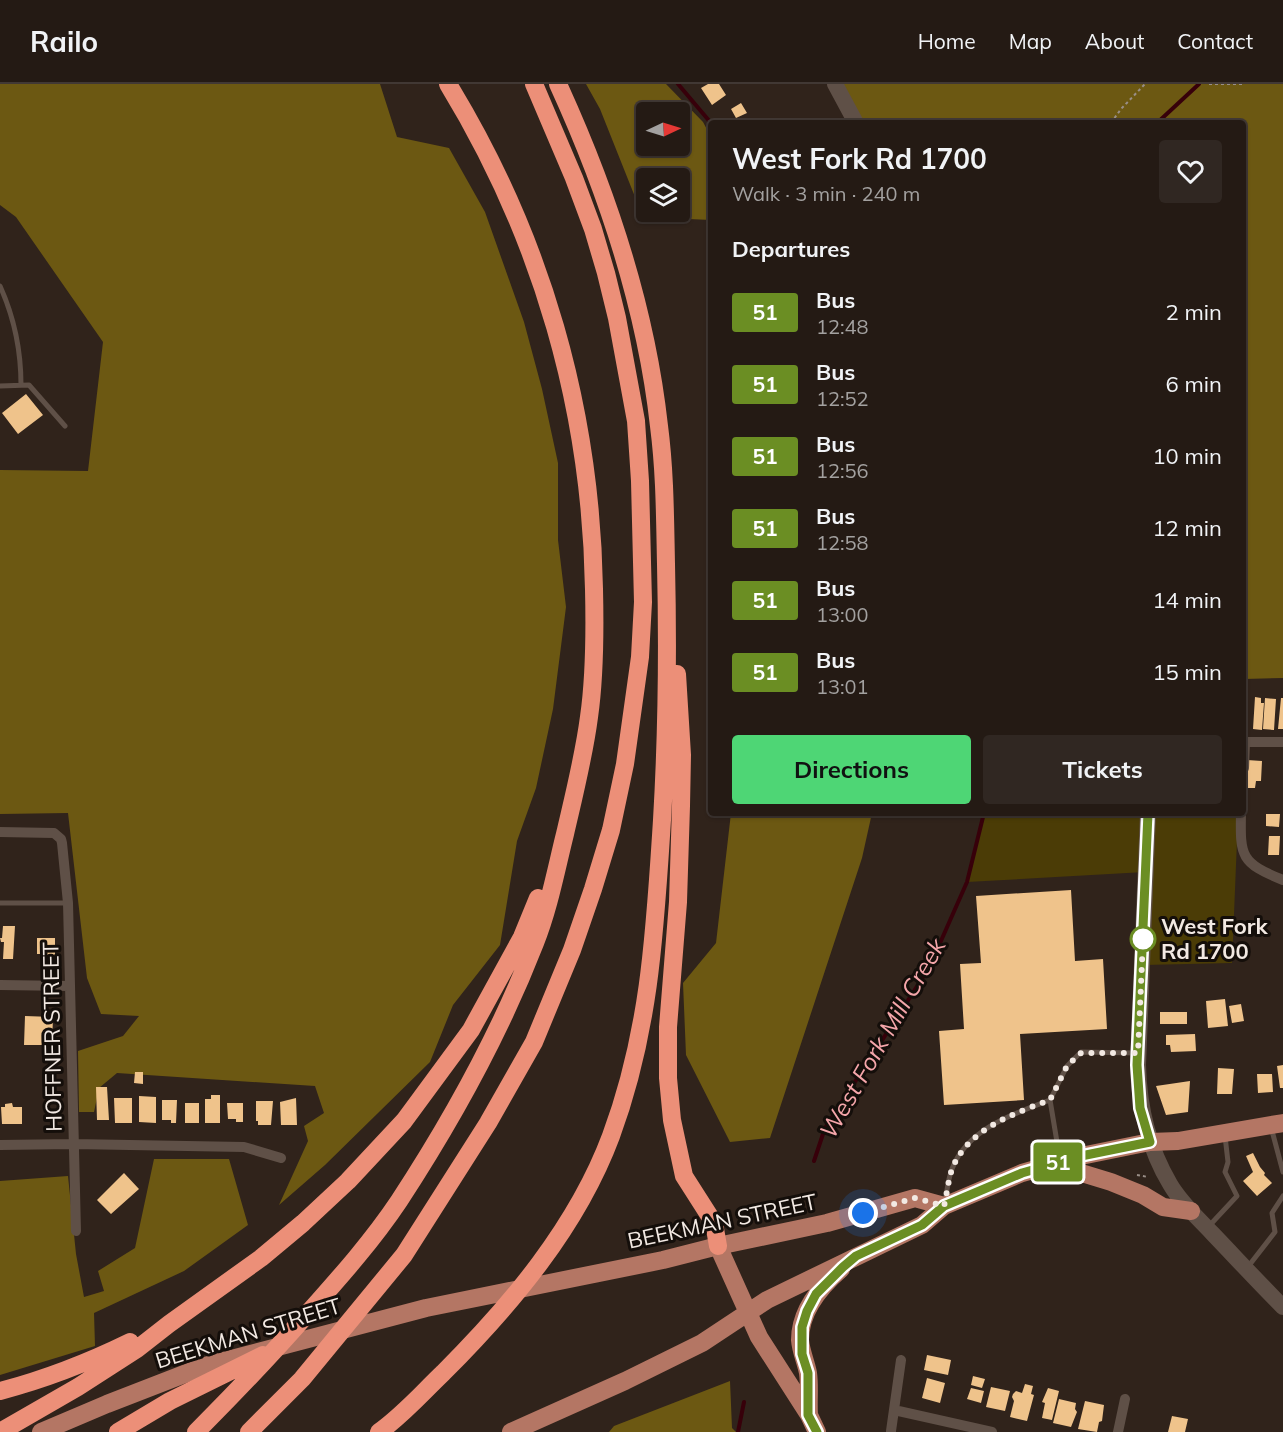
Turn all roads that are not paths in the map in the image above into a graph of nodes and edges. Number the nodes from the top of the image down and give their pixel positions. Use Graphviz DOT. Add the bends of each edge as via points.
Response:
graph roads {
  1 [pos="448,84"];
  2 [pos="534,84"];
  3 [pos="558,84"];
  4 [pos="835,84"];
  5 [pos="854,120"];
  6 [pos="0,286"];
  7 [pos="0,386"];
  8 [pos="21,386"];
  9 [pos="65,426"];
  10 [pos="667,601"];
  11 [pos="1246,742"];
  12 [pos="1283,742"];
  13 [pos="575,791"];
  14 [pos="1148,816"];
  15 [pos="1241,816"];
  16 [pos="0,832"];
  17 [pos="1283,880"];
  18 [pos="0,903"];
  19 [pos="68,903"];
  20 [pos="0,986"];
  21 [pos="70,986"];
  22 [pos="1138,1053"];
  23 [pos="1050,1100"];
  24 [pos="1277,1124"];
  25 [pos="1224,1132"];
  26 [pos="1150,1142"];
  27 [pos="73,1143"];
  28 [pos="0,1145"];
  29 [pos="281,1158"];
  30 [pos="1050,1164"];
  31 [pos="1283,1172"];
  32 [pos="1283,1196"];
  33 [pos="944,1206"];
  34 [pos="1191,1211"];
  35 [pos="1207,1228"];
  36 [pos="76,1231"];
  37 [pos="718,1246"];
  38 [pos="856,1256"];
  39 [pos="1246,1269"];
  40 [pos="1283,1307"];
  41 [pos="746,1312"];
  42 [pos="169,1324"];
  43 [pos="286,1344"];
  44 [pos="901,1360"];
  45 [pos="0,1391"];
  46 [pos="1125,1399"];
  47 [pos="894,1410"];
  48 [pos="808,1415"];
  49 [pos="253,1428"];
  50 [pos="200,1429"];
  51 [pos="891,1431"];
  52 [pos="0,1432"];
  53 [pos="41,1432"];
  54 [pos="118,1432"];
  55 [pos="379,1432"];
  56 [pos="511,1432"];
  57 [pos="817,1432"];
  58 [pos="992,1432"];
  59 [pos="1118,1432"];
  1 -- 13 [label="highway" via="504,187 534,257 573,398 593,542 595,627 590,716"];
  2 -- 49 [label="highway" via="593,229 617,318 636,421 643,602 639,667 625,764 593,889 534,1042 404,1256 302,1379"];
  3 -- 10 [label="highway" via="616,234 641,323 659,422"];
  4 -- 5 [label="street"];
  6 -- 8 [label="lane" via="21,360"];
  7 -- 8 [label="lane"];
  8 -- 9 [label="lane" via="29,385"];
  10 -- 37 [label="highway" via="675,637 682,755 668,1078 684,1176 714,1223"];
  10 -- 55 [label="highway" via="664,788 651,972 642,1028 610,1139 564,1228 516,1293 478,1338 396,1420"];
  11 -- 12 [label="street"];
  13 -- 42 [label="highway" via="522,936 471,1030 404,1121 303,1223"];
  13 -- 50 [label="highway" via="536,940 505,1014 458,1102 398,1202 347,1269"];
  14 -- 22 [label="street"];
  15 -- 17 [label="street" via="1240,841 1248,862"];
  16 -- 19 [label="street, HOFFNER STREET" via="54,833 61,839"];
  18 -- 19 [label="lane"];
  19 -- 21 [label="street, HOFFNER STREET"];
  20 -- 21 [label="street"];
  21 -- 27 [label="street, HOFFNER STREET"];
  22 -- 23 [label="lane" via="1081,1053 1067,1066"];
  22 -- 26 [label="street" via="1140,1108"];
  23 -- 30 [label="lane" via="1057,1142"];
  23 -- 33 [label="lane" via="984,1129 963,1149 952,1169"];
  24 -- 25 [label="main road"];
  24 -- 31 [label="lane"];
  25 -- 26 [label="main road"];
  25 -- 35 [label="lane" via="1228,1162 1225,1172 1237,1196"];
  26 -- 30 [label="main road"];
  26 -- 34 [label="street" via="1171,1186"];
  27 -- 28 [label="street"];
  27 -- 29 [label="street" via="244,1147"];
  27 -- 36 [label="street, HOFFNER STREET"];
  30 -- 33 [label="main road"];
  30 -- 34 [label="main road" via="1111,1182 1163,1207"];
  32 -- 39 [label="lane" via="1272,1213 1275,1232"];
  33 -- 37 [label="main road, BEEKMAN STREET" via="915,1198"];
  33 -- 38 [label="main road" via="922,1225"];
  34 -- 35 [label="street"];
  35 -- 39 [label="street"];
  37 -- 41 [label="main road"];
  37 -- 43 [label="main road, BEEKMAN STREET" via="426,1308"];
  38 -- 41 [label="main road"];
  38 -- 48 [label="main road" via="816,1294 802,1327"];
  39 -- 40 [label="street"];
  41 -- 48 [label="main road"];
  41 -- 56 [label="main road" via="702,1343"];
  42 -- 45 [label="highway" via="52,1377"];
  42 -- 52 [label="highway" via="98,1374"];
  43 -- 53 [label="main road, BEEKMAN STREET" via="205,1366"];
  43 -- 54 [label="highway"];
  44 -- 47 [label="street"];
  46 -- 59 [label="street"];
  47 -- 51 [label="street"];
  47 -- 58 [label="street"];
  48 -- 57 [label="main road"];
}
